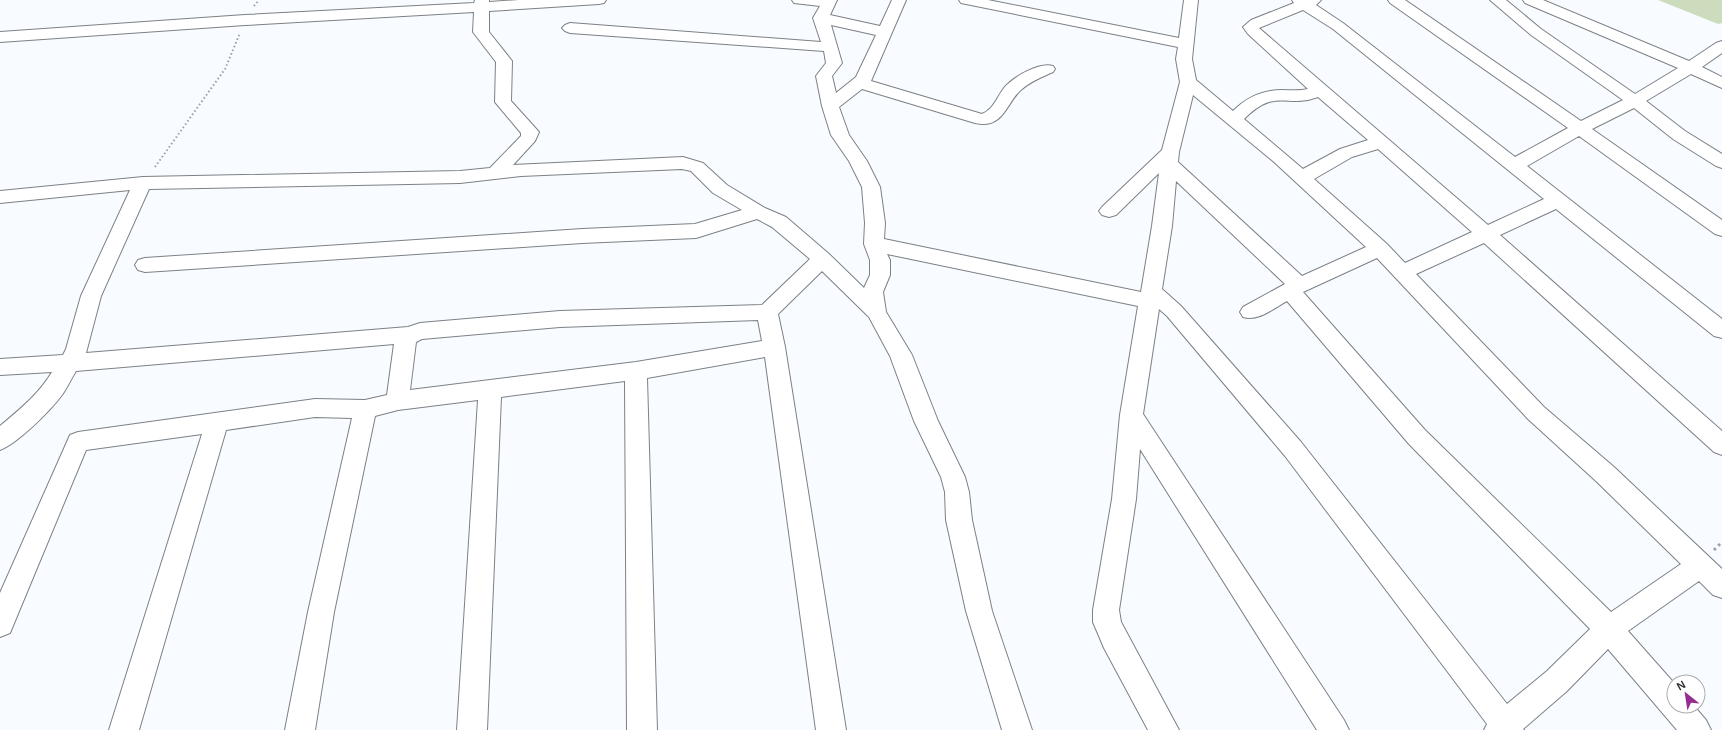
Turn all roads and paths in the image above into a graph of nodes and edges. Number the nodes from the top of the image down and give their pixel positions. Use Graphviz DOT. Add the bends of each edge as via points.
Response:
graph roads {
  1 [pos="259,0"];
  2 [pos="598,0"];
  3 [pos="799,0"];
  4 [pos="899,0"];
  5 [pos="966,0"];
  6 [pos="1191,0"];
  7 [pos="1395,0"];
  8 [pos="1497,0"];
  9 [pos="1530,0"];
  10 [pos="1305,1"];
  11 [pos="481,3"];
  12 [pos="826,7"];
  13 [pos="245,20"];
  14 [pos="570,28"];
  15 [pos="885,32"];
  16 [pos="0,37"];
  17 [pos="1186,44"];
  18 [pos="1722,46"];
  19 [pos="830,47"];
  20 [pos="1690,67"];
  21 [pos="1047,69"];
  22 [pos="1188,82"];
  23 [pos="860,83"];
  24 [pos="1722,83"];
  25 [pos="1317,87"];
  26 [pos="1635,101"];
  27 [pos="830,106"];
  28 [pos="1234,120"];
  29 [pos="1580,128"];
  30 [pos="1381,142"];
  31 [pos="1169,158"];
  32 [pos="1722,162"];
  33 [pos="1513,166"];
  34 [pos="495,173"];
  35 [pos="1303,177"];
  36 [pos="143,184"];
  37 [pos="720,190"];
  38 [pos="0,197"];
  39 [pos="1560,200"];
  40 [pos="1109,211"];
  41 [pos="758,212"];
  42 [pos="724,222"];
  43 [pos="1722,229"];
  44 [pos="1485,234"];
  45 [pos="874,244"];
  46 [pos="1380,249"];
  47 [pos="822,259"];
  48 [pos="145,265"];
  49 [pos="1403,272"];
  50 [pos="1294,288"];
  51 [pos="1150,296"];
  52 [pos="767,312"];
  53 [pos="876,312"];
  54 [pos="1250,312"];
  55 [pos="1722,330"];
  56 [pos="409,335"];
  57 [pos="774,346"];
  58 [pos="69,363"];
  59 [pos="0,367"];
  60 [pos="636,371"];
  61 [pos="490,389"];
  62 [pos="398,401"];
  63 [pos="365,409"];
  64 [pos="1131,415"];
  65 [pos="217,422"];
  66 [pos="0,440"];
  67 [pos="1722,445"];
  68 [pos="1700,566"];
  69 [pos="1722,586"];
  70 [pos="0,624"];
  71 [pos="1609,629"];
  72 [pos="1666,695"];
  73 [pos="1683,714"];
  74 [pos="1504,728"];
  75 [pos="124,730"];
  76 [pos="300,730"];
  77 [pos="472,730"];
  78 [pos="642,730"];
  79 [pos="831,730"];
  80 [pos="1017,730"];
  81 [pos="1164,730"];
  82 [pos="1334,730"];
  83 [pos="1696,730"];
  1 -- 13 [label="path"];
  2 -- 11 [label="street"];
  3 -- 12 [label="street"];
  4 -- 15 [label="street"];
  5 -- 17 [label="street"];
  6 -- 17 [label="street"];
  7 -- 29 [label="street"];
  8 -- 26 [label="street" via="1536,32"];
  9 -- 20 [label="street"];
  10 -- 25 [label="street" via="1251,27"];
  10 -- 33 [label="street"];
  11 -- 13 [label="street"];
  11 -- 34 [label="street" via="481,32 504,61 503,102 530,132 529,137"];
  12 -- 15 [label="street"];
  12 -- 19 [label="street"];
  13 -- 16 [label="street"];
  13 -- 36 [label="path" via="225,69"];
  14 -- 19 [label="street"];
  15 -- 23 [label="street"];
  17 -- 22 [label="street" via="1184,59"];
  18 -- 20 [label="street"];
  19 -- 27 [label="street" via="834,63 824,76"];
  20 -- 24 [label="street"];
  20 -- 26 [label="street"];
  21 -- 23 [label="street" via="1015,86 995,114 988,119"];
  22 -- 28 [label="street"];
  22 -- 31 [label="street"];
  23 -- 27 [label="street"];
  25 -- 28 [label="street" via="1311,94 1260,98"];
  25 -- 30 [label="street"];
  26 -- 29 [label="street"];
  26 -- 32 [label="street" via="1679,135"];
  27 -- 45 [label="street" via="840,136 858,161 871,187 875,223"];
  28 -- 35 [label="street"];
  29 -- 33 [label="street"];
  29 -- 43 [label="street"];
  30 -- 35 [label="street" via="1346,153"];
  30 -- 44 [label="street"];
  31 -- 40 [label="street"];
  31 -- 50 [label="street"];
  31 -- 51 [label="street" via="1162,226"];
  33 -- 39 [label="street"];
  34 -- 36 [label="street" via="460,177"];
  34 -- 37 [label="street" via="683,163 697,166"];
  35 -- 46 [label="street"];
  36 -- 38 [label="street"];
  36 -- 58 [label="street" via="90,296 77,350"];
  37 -- 41 [label="street"];
  37 -- 42 [label="street"];
  39 -- 44 [label="street"];
  39 -- 55 [label="street"];
  41 -- 42 [label="street"];
  41 -- 47 [label="street" via="779,222"];
  42 -- 48 [label="street" via="696,231 582,236"];
  44 -- 49 [label="street"];
  44 -- 67 [label="street"];
  45 -- 51 [label="street"];
  45 -- 53 [label="street" via="880,260 880,275 874,292"];
  46 -- 49 [label="street"];
  46 -- 50 [label="street"];
  47 -- 52 [label="street"];
  47 -- 53 [label="street"];
  49 -- 68 [label="street" via="1536,412 1605,474"];
  50 -- 54 [label="street"];
  50 -- 71 [label="street" via="1417,437"];
  51 -- 64 [label="street"];
  51 -- 74 [label="street" via="1174,311 1293,449"];
  52 -- 56 [label="street" via="560,319"];
  52 -- 57 [label="street"];
  53 -- 80 [label="street" via="901,355 926,421 953,477 957,492 958,520 979,611"];
  56 -- 58 [label="street"];
  56 -- 62 [label="street" via="405,342"];
  57 -- 60 [label="street"];
  57 -- 79 [label="street"];
  58 -- 59 [label="street"];
  58 -- 66 [label="street" via="54,388 28,416"];
  60 -- 61 [label="street"];
  60 -- 78 [label="street"];
  61 -- 62 [label="street"];
  61 -- 77 [label="street"];
  62 -- 63 [label="street"];
  63 -- 65 [label="street" via="316,408"];
  63 -- 76 [label="street" via="321,612"];
  64 -- 81 [label="street" via="1124,499 1106,610 1107,622"];
  64 -- 82 [label="street"];
  65 -- 70 [label="street" via="78,442"];
  65 -- 75 [label="street"];
  68 -- 69 [label="street"];
  68 -- 71 [label="street"];
  71 -- 72 [label="street"];
  71 -- 74 [label="street" via="1557,681"];
  73 -- 83 [label="street"];
}
